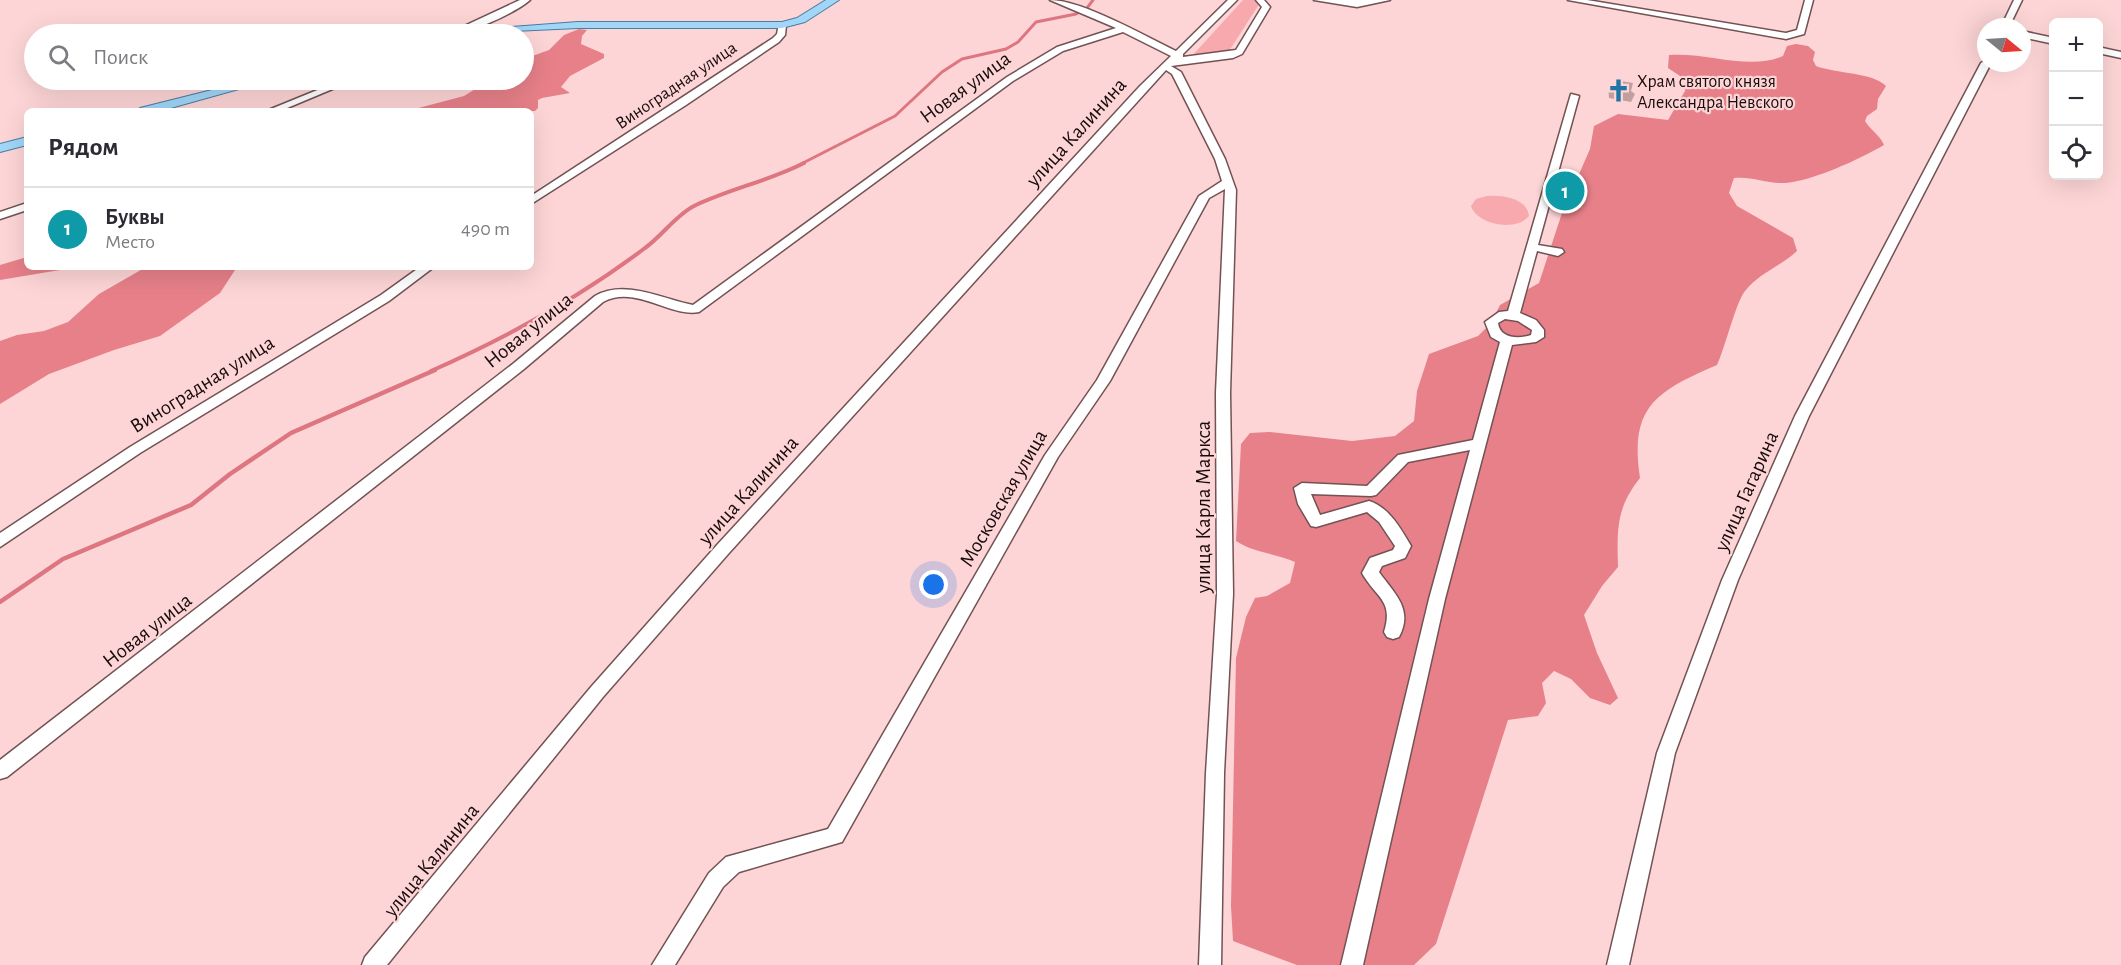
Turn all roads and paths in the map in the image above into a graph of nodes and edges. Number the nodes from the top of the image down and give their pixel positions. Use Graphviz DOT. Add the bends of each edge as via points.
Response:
graph roads {
  1 [pos="526,0"];
  2 [pos="834,0"];
  3 [pos="1054,0"];
  4 [pos="1233,0"];
  5 [pos="1260,0"];
  6 [pos="1318,0"];
  7 [pos="1386,0"];
  8 [pos="1572,0"];
  9 [pos="1809,0"];
  10 [pos="2018,0"];
  11 [pos="1596,2"];
  12 [pos="2009,18"];
  13 [pos="476,24"];
  14 [pos="782,25"];
  15 [pos="534,26"];
  16 [pos="1123,29"];
  17 [pos="2031,36"];
  18 [pos="2049,40"];
  19 [pos="2103,51"];
  20 [pos="2121,55"];
  21 [pos="1172,61"];
  22 [pos="1981,72"];
  23 [pos="226,90"];
  24 [pos="324,90"];
  25 [pos="1574,96"];
  26 [pos="157,108"];
  27 [pos="279,108"];
  28 [pos="24,142"];
  29 [pos="0,148"];
  30 [pos="1229,182"];
  31 [pos="534,199"];
  32 [pos="24,207"];
  33 [pos="0,216"];
  34 [pos="1532,247"];
  35 [pos="1558,252"];
  36 [pos="424,270"];
  37 [pos="1514,315"];
  38 [pos="1507,340"];
  39 [pos="1478,444"];
  40 [pos="0,541"];
  41 [pos="1393,632"];
  42 [pos="0,771"];
  43 [pos="373,965"];
  44 [pos="663,965"];
  45 [pos="1210,965"];
  46 [pos="1352,965"];
  47 [pos="1618,965"];
  1 -- 13 [label="street"];
  2 -- 14 [label="main road" via="801,20"];
  3 -- 16 [label="street"];
  4 -- 21 [label="street, улица Калинина"];
  5 -- 21 [label="street" via="1266,7 1239,52"];
  6 -- 7 [label="street" via="1357,4"];
  8 -- 11 [label="street"];
  9 -- 11 [label="street" via="1801,33 1786,36"];
  10 -- 12 [label="street"];
  14 -- 15 [label="main road"];
  14 -- 31 [label="street, Виноградная улица" via="782,35 776,40"];
  16 -- 21 [label="street"];
  16 -- 42 [label="street, Новая улица" via="1049,54 1010,79 695,309 618,292 599,299 519,366"];
  17 -- 18 [label="street"];
  19 -- 20 [label="street"];
  21 -- 30 [label="street, улица Карла Маркса"];
  21 -- 43 [label="street, улица Калинина" via="884,372 597,692"];
  22 -- 47 [label="street, улица Гагарина" via="1802,416 1730,580 1666,753"];
  23 -- 26 [label="main road"];
  24 -- 27 [label="street"];
  25 -- 34 [label="street" via="1534,217"];
  28 -- 29 [label="main road"];
  30 -- 44 [label="street, Московская улица" via="1205,196 1103,381 1052,455 836,836 733,864 716,880"];
  30 -- 45 [label="street, улица Карла Маркса" via="1230,254 1223,393 1225,594"];
  32 -- 33 [label="street"];
  34 -- 35 [label="street"];
  34 -- 37 [label="street"];
  36 -- 40 [label="street, Виноградная улица" via="385,298 135,450"];
  37 -- 38 [label="street" via="1503,315 1491,322 1493,331"];
  37 -- 38 [label="street" via="1534,324 1537,337 1519,342"];
  38 -- 39 [label="street"];
  39 -- 41 [label="street" via="1403,458 1371,491 1302,488 1316,522 1369,506 1394,531 1402,546 1399,554 1376,562 1370,573 1399,615"];
  39 -- 46 [label="street" via="1437,599"];
}
